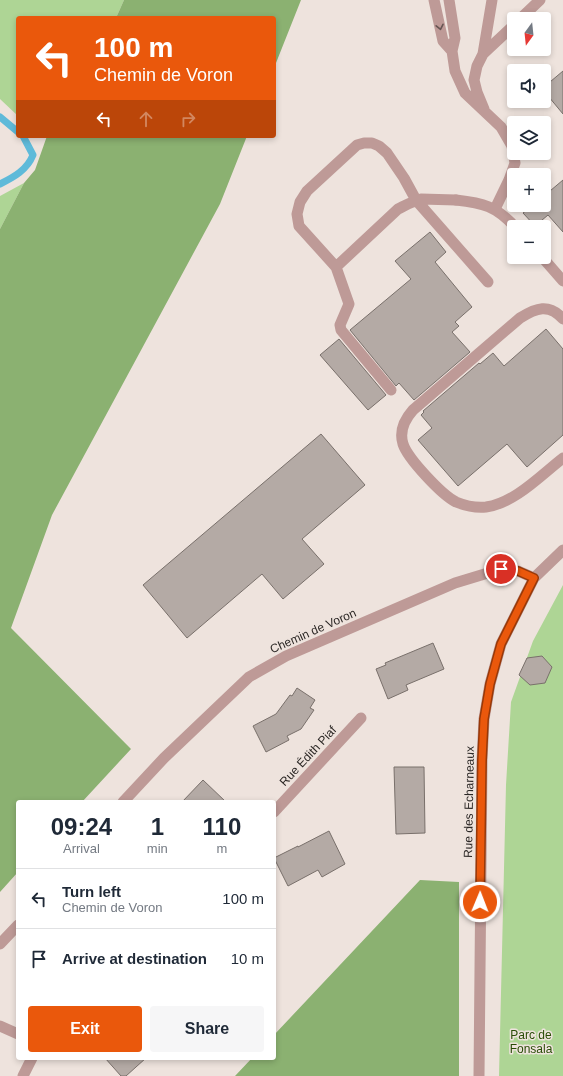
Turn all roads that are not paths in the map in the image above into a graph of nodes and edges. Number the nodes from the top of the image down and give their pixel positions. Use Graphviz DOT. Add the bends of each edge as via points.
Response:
graph roads {
  1 [pos="434,0"];
  2 [pos="449,0"];
  3 [pos="492,0"];
  4 [pos="540,0"];
  5 [pos="527,12"];
  6 [pos="507,31"];
  7 [pos="452,51"];
  8 [pos="483,54"];
  9 [pos="486,114"];
  10 [pos="416,200"];
  11 [pos="494,209"];
  12 [pos="507,220"];
  13 [pos="548,264"];
  14 [pos="336,267"];
  15 [pos="563,281"];
  16 [pos="488,282"];
  17 [pos="563,319"];
  18 [pos="391,390"];
  19 [pos="563,458"];
  20 [pos="563,550"];
  21 [pos="534,578"];
  22 [pos="361,718"];
  23 [pos="125,800"];
  24 [pos="276,810"];
  25 [pos="16,926"];
  26 [pos="0,944"];
  27 [pos="0,1026"];
  28 [pos="16,1033"];
  29 [pos="31,1060"];
  30 [pos="23,1076"];
  31 [pos="479,1076"];
  1 -- 7 [label="street, one-way" via="443,41"];
  2 -- 7 [label="street" via="455,38"];
  3 -- 8 [label="street"];
  4 -- 5 [label="street"];
  6 -- 8 [label="street"];
  7 -- 9 [label="street" via="455,71 465,93"];
  8 -- 9 [label="street" via="474,80"];
  9 -- 11 [label="street" via="501,127 512,146 515,163"];
  10 -- 11 [label="street" via="436,198 478,202"];
  10 -- 14 [label="street" via="398,209"];
  10 -- 14 [label="street" via="404,178 380,146 372,143 357,145 307,191 300,202 297,214 299,226"];
  10 -- 16 [label="street"];
  11 -- 12 [label="street"];
  13 -- 15 [label="street"];
  14 -- 18 [label="street" via="349,304 340,324 341,330"];
  17 -- 19 [label="street" via="550,310 541,308 520,318 413,410 402,430 403,443 413,460 446,496 471,507 499,504 514,497"];
  20 -- 21 [label="street, Rue des Echarneaux"];
  21 -- 23 [label="street, Chemin de Voron" via="518,571 501,569 455,583 286,656 249,677 164,758"];
  21 -- 31 [label="street, Rue des Echarneaux" via="501,644 484,719"];
  22 -- 24 [label="street, Rue Édith Piaf"];
  25 -- 26 [label="street"];
  27 -- 28 [label="street"];
  29 -- 30 [label="street"];
}
